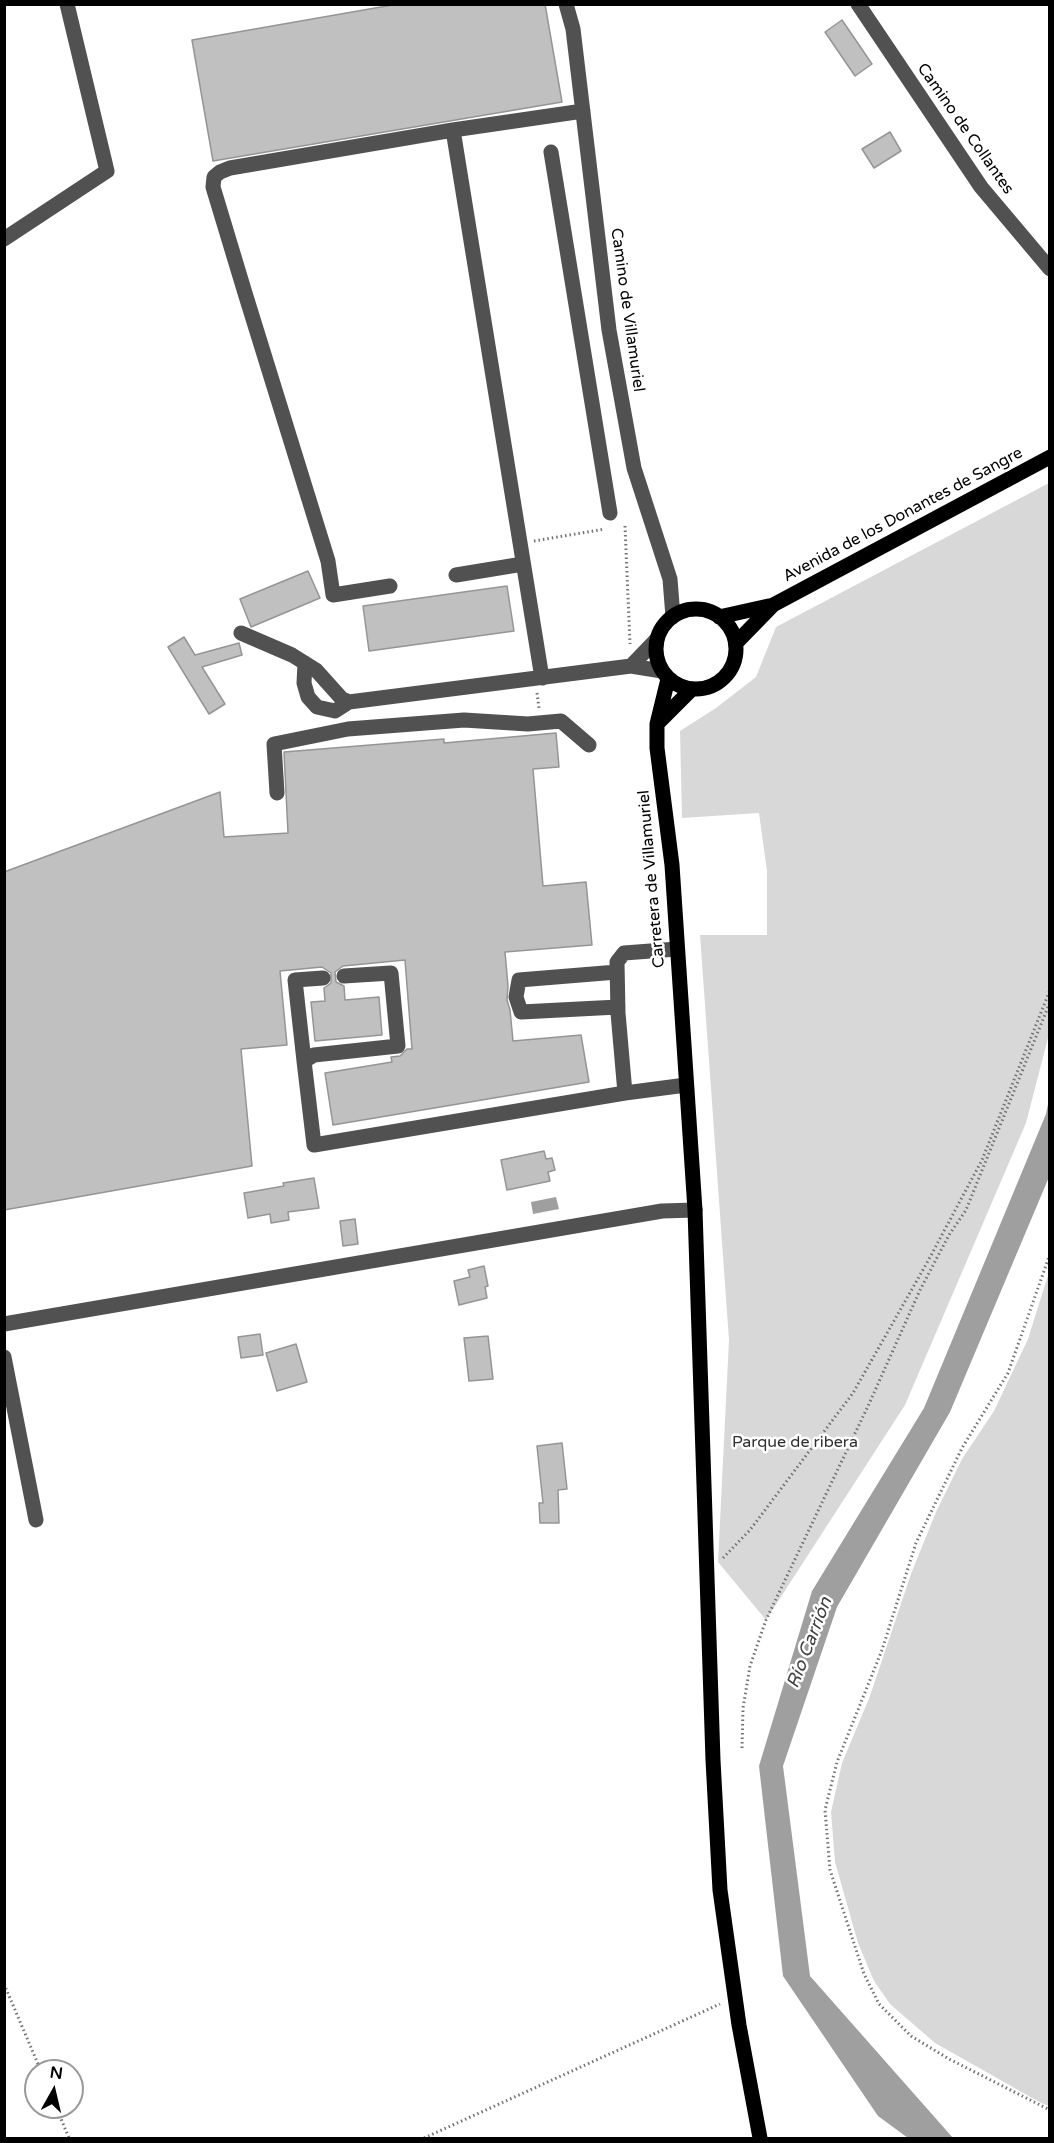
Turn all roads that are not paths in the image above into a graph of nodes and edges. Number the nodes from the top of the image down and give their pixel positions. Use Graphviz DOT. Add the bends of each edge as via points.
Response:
graph roads {
  1 [pos="67,4"];
  2 [pos="566,4"];
  3 [pos="858,4"];
  4 [pos="583,111"];
  5 [pos="453,130"];
  6 [pos="551,152"];
  7 [pos="4,239"];
  8 [pos="1050,269"];
  9 [pos="1050,458"];
  10 [pos="611,520"];
  11 [pos="523,564"];
  12 [pos="456,575"];
  13 [pos="390,586"];
  14 [pos="773,605"];
  15 [pos="673,617"];
  16 [pos="719,617"];
  17 [pos="241,633"];
  18 [pos="657,639"];
  19 [pos="736,643"];
  20 [pos="305,663"];
  21 [pos="631,666"];
  22 [pos="665,675"];
  23 [pos="538,678"];
  24 [pos="692,689"];
  25 [pos="349,702"];
  26 [pos="657,724"];
  27 [pos="590,745"];
  28 [pos="277,793"];
  29 [pos="677,949"];
  30 [pos="617,972"];
  31 [pos="344,976"];
  32 [pos="323,978"];
  33 [pos="618,1007"];
  34 [pos="304,1061"];
  35 [pos="686,1085"];
  36 [pos="625,1093"];
  37 [pos="695,1210"];
  38 [pos="4,1324"];
  39 [pos="4,1357"];
  40 [pos="36,1520"];
  41 [pos="760,2139"];
  1 -- 7 [label="street" via="107,171"];
  2 -- 4 [label="street, Camino de Villamuriel"];
  3 -- 8 [label="street, Camino de Collantes" via="981,187"];
  4 -- 5 [label="street"];
  4 -- 15 [label="street, Camino de Villamuriel" via="611,341 634,468 670,579"];
  5 -- 11 [label="street"];
  5 -- 13 [label="street" via="230,168 214,177 213,187 328,561 333,595"];
  6 -- 10 [label="street"];
  9 -- 14 [label="main road, Avenida de los Donantes de Sangre"];
  11 -- 12 [label="street"];
  11 -- 23 [label="street"];
  14 -- 16 [label="main road, Avenida de los Donantes de Sangre"];
  14 -- 19 [label="main road, Avenida de los Donantes de Sangre"];
  15 -- 16 [label="main road" via="696,609"];
  15 -- 18 [label="main road"];
  16 -- 19 [label="main road"];
  17 -- 20 [label="street"];
  18 -- 21 [label="street"];
  18 -- 22 [label="main road" via="656,650"];
  19 -- 24 [label="main road" via="736,655 725,677 704,689"];
  20 -- 25 [label="street"];
  20 -- 25 [label="street" via="304,683 308,697 317,707 335,711"];
  21 -- 22 [label="street"];
  21 -- 23 [label="street"];
  22 -- 24 [label="main road" via="679,686"];
  22 -- 26 [label="main road, Carretera de Villamuriel"];
  23 -- 25 [label="street"];
  24 -- 26 [label="main road"];
  26 -- 29 [label="main road, Carretera de Villamuriel"];
  27 -- 28 [label="street" via="561,721 528,724 464,720 348,729 274,744"];
  29 -- 30 [label="street" via="624,952 617,962"];
  29 -- 35 [label="main road, Carretera de Villamuriel"];
  30 -- 33 [label="street"];
  30 -- 33 [label="street" via="519,980 516,997 521,1012"];
  31 -- 34 [label="street" via="391,973 398,1047 314,1055"];
  32 -- 34 [label="street" via="295,980"];
  33 -- 36 [label="street"];
  34 -- 36 [label="street" via="314,1145"];
  35 -- 36 [label="street"];
  35 -- 37 [label="main road, Carretera de Villamuriel"];
  37 -- 38 [label="street" via="651,1213"];
  37 -- 41 [label="main road, Carretera de Villamuriel" via="720,1890"];
  39 -- 40 [label="street"];
}
